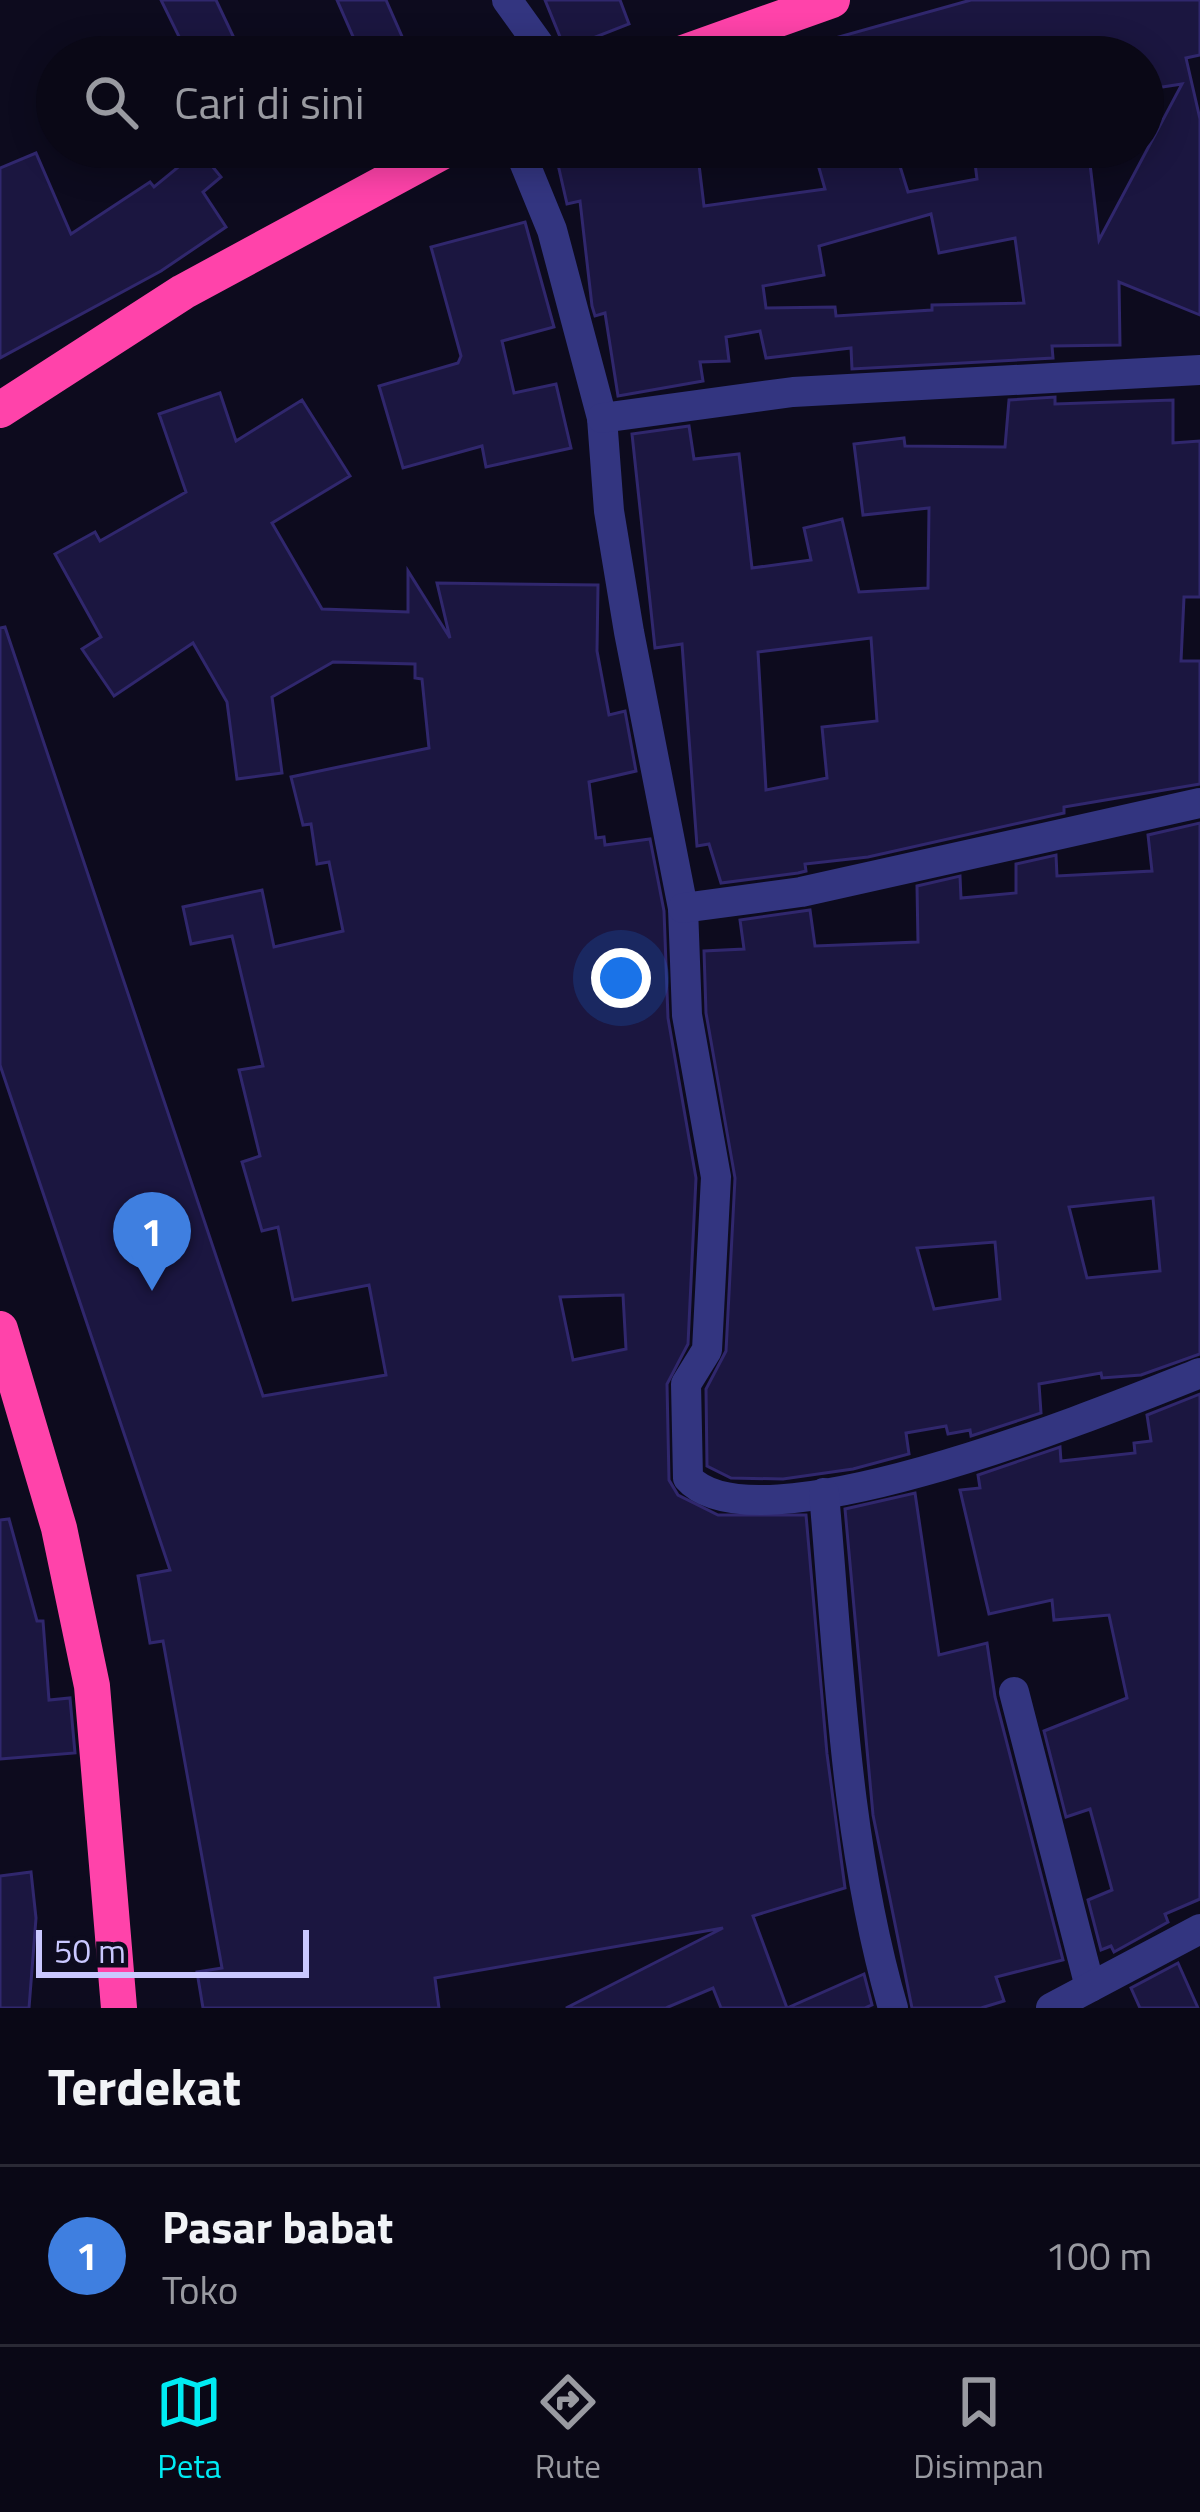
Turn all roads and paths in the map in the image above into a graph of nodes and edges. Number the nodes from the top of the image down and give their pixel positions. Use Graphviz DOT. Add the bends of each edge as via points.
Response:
graph roads {
  1 [pos="507,0"];
  2 [pos="832,0"];
  3 [pos="533,36"];
  4 [pos="731,36"];
  5 [pos="412,168"];
  6 [pos="527,168"];
  7 [pos="1200,370"];
  8 [pos="0,410"];
  9 [pos="602,418"];
  10 [pos="1200,803"];
  11 [pos="683,908"];
  12 [pos="0,1329"];
  13 [pos="1200,1372"];
  14 [pos="824,1493"];
  15 [pos="1014,1692"];
  16 [pos="1200,1929"];
  17 [pos="1090,1987"];
  18 [pos="119,2008"];
  19 [pos="893,2008"];
  20 [pos="1051,2008"];
  1 -- 3 [label="street"];
  2 -- 4 [label="highway"];
  5 -- 8 [label="highway" via="184,292"];
  6 -- 9 [label="street" via="552,230"];
  7 -- 9 [label="street" via="794,392"];
  9 -- 11 [label="street" via="629,632"];
  10 -- 11 [label="street" via="801,892"];
  11 -- 14 [label="street" via="687,1015 716,1177 707,1350 686,1384 688,1478 702,1494 749,1502"];
  12 -- 18 [label="highway" via="59,1528 92,1686"];
  13 -- 14 [label="street" via="1069,1426 888,1484"];
  14 -- 19 [label="street" via="874,1942"];
  15 -- 17 [label="street"];
  16 -- 17 [label="street"];
  17 -- 20 [label="street"];
}
